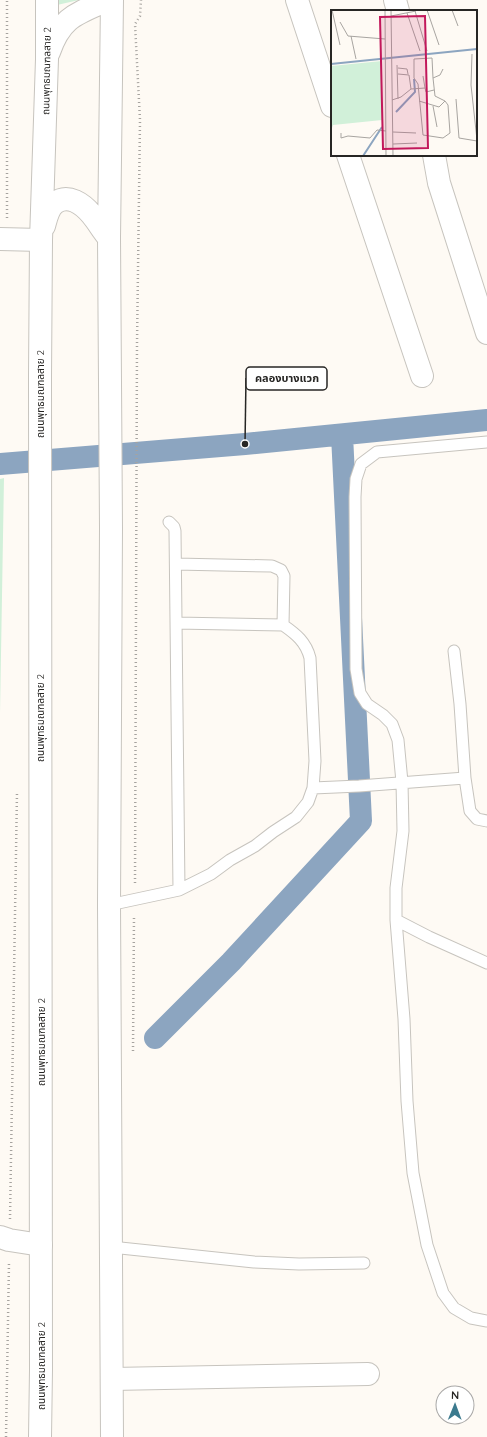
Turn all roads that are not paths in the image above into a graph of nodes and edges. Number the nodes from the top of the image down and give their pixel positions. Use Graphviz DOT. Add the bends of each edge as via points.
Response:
graph roads {
  1 [pos="47,0"];
  2 [pos="108,0"];
  3 [pos="112,0"];
  4 [pos="297,0"];
  5 [pos="395,0"];
  6 [pos="398,10"];
  7 [pos="47,59"];
  8 [pos="331,103"];
  9 [pos="348,156"];
  10 [pos="434,156"];
  11 [pos="42,236"];
  12 [pos="109,238"];
  13 [pos="8,239"];
  14 [pos="487,333"];
  15 [pos="422,376"];
  16 [pos="487,442"];
  17 [pos="169,522"];
  18 [pos="176,564"];
  19 [pos="176,623"];
  20 [pos="284,625"];
  21 [pos="454,651"];
  22 [pos="465,778"];
  23 [pos="402,782"];
  24 [pos="313,788"];
  25 [pos="487,821"];
  26 [pos="179,890"];
  27 [pos="109,905"];
  28 [pos="396,920"];
  29 [pos="487,963"];
  30 [pos="5,1239"];
  31 [pos="41,1245"];
  32 [pos="111,1248"];
  33 [pos="364,1263"];
  34 [pos="487,1321"];
  35 [pos="368,1374"];
  36 [pos="112,1379"];
  37 [pos="40,1437"];
  38 [pos="112,1437"];
  1 -- 7 [label="main road, ถนนพุทธมณฑลสาย 2"];
  2 -- 7 [label="main road" via="67,21 56,35"];
  3 -- 12 [label="main road"];
  4 -- 8 [label="main road"];
  5 -- 6 [label="main road"];
  7 -- 11 [label="main road, ถนนพุทธมณฑลสาย 2"];
  9 -- 15 [label="main road"];
  10 -- 14 [label="main road" via="440,183"];
  11 -- 12 [label="main road" via="54,203 64,199 74,200 85,206"];
  11 -- 13 [label="main road"];
  11 -- 31 [label="main road, ถนนพุทธมณฑลสาย 2"];
  12 -- 27 [label="main road"];
  16 -- 23 [label="lane" via="377,452 361,464 356,479 356,668 360,693 367,704 392,724 398,740"];
  17 -- 18 [label="lane" via="175,531"];
  18 -- 19 [label="lane"];
  18 -- 20 [label="lane" via="272,566 281,570 284,576"];
  19 -- 20 [label="lane"];
  19 -- 26 [label="lane"];
  20 -- 24 [label="lane" via="302,641 308,649 310,658 315,761"];
  21 -- 22 [label="lane"];
  22 -- 23 [label="lane"];
  22 -- 25 [label="lane" via="470,811 477,820"];
  23 -- 24 [label="lane"];
  23 -- 28 [label="lane" via="403,831 396,888"];
  24 -- 26 [label="lane" via="308,802 296,817 211,874"];
  26 -- 27 [label="lane"];
  27 -- 32 [label="main road"];
  28 -- 29 [label="lane"];
  28 -- 34 [label="lane" via="413,1172 427,1245 443,1293 454,1308 471,1318"];
  30 -- 31 [label="main road"];
  31 -- 37 [label="main road, ถนนพุทธมณฑลสาย 2"];
  32 -- 33 [label="lane" via="254,1262"];
  32 -- 36 [label="main road"];
  35 -- 36 [label="main road"];
  36 -- 38 [label="main road"];
}
